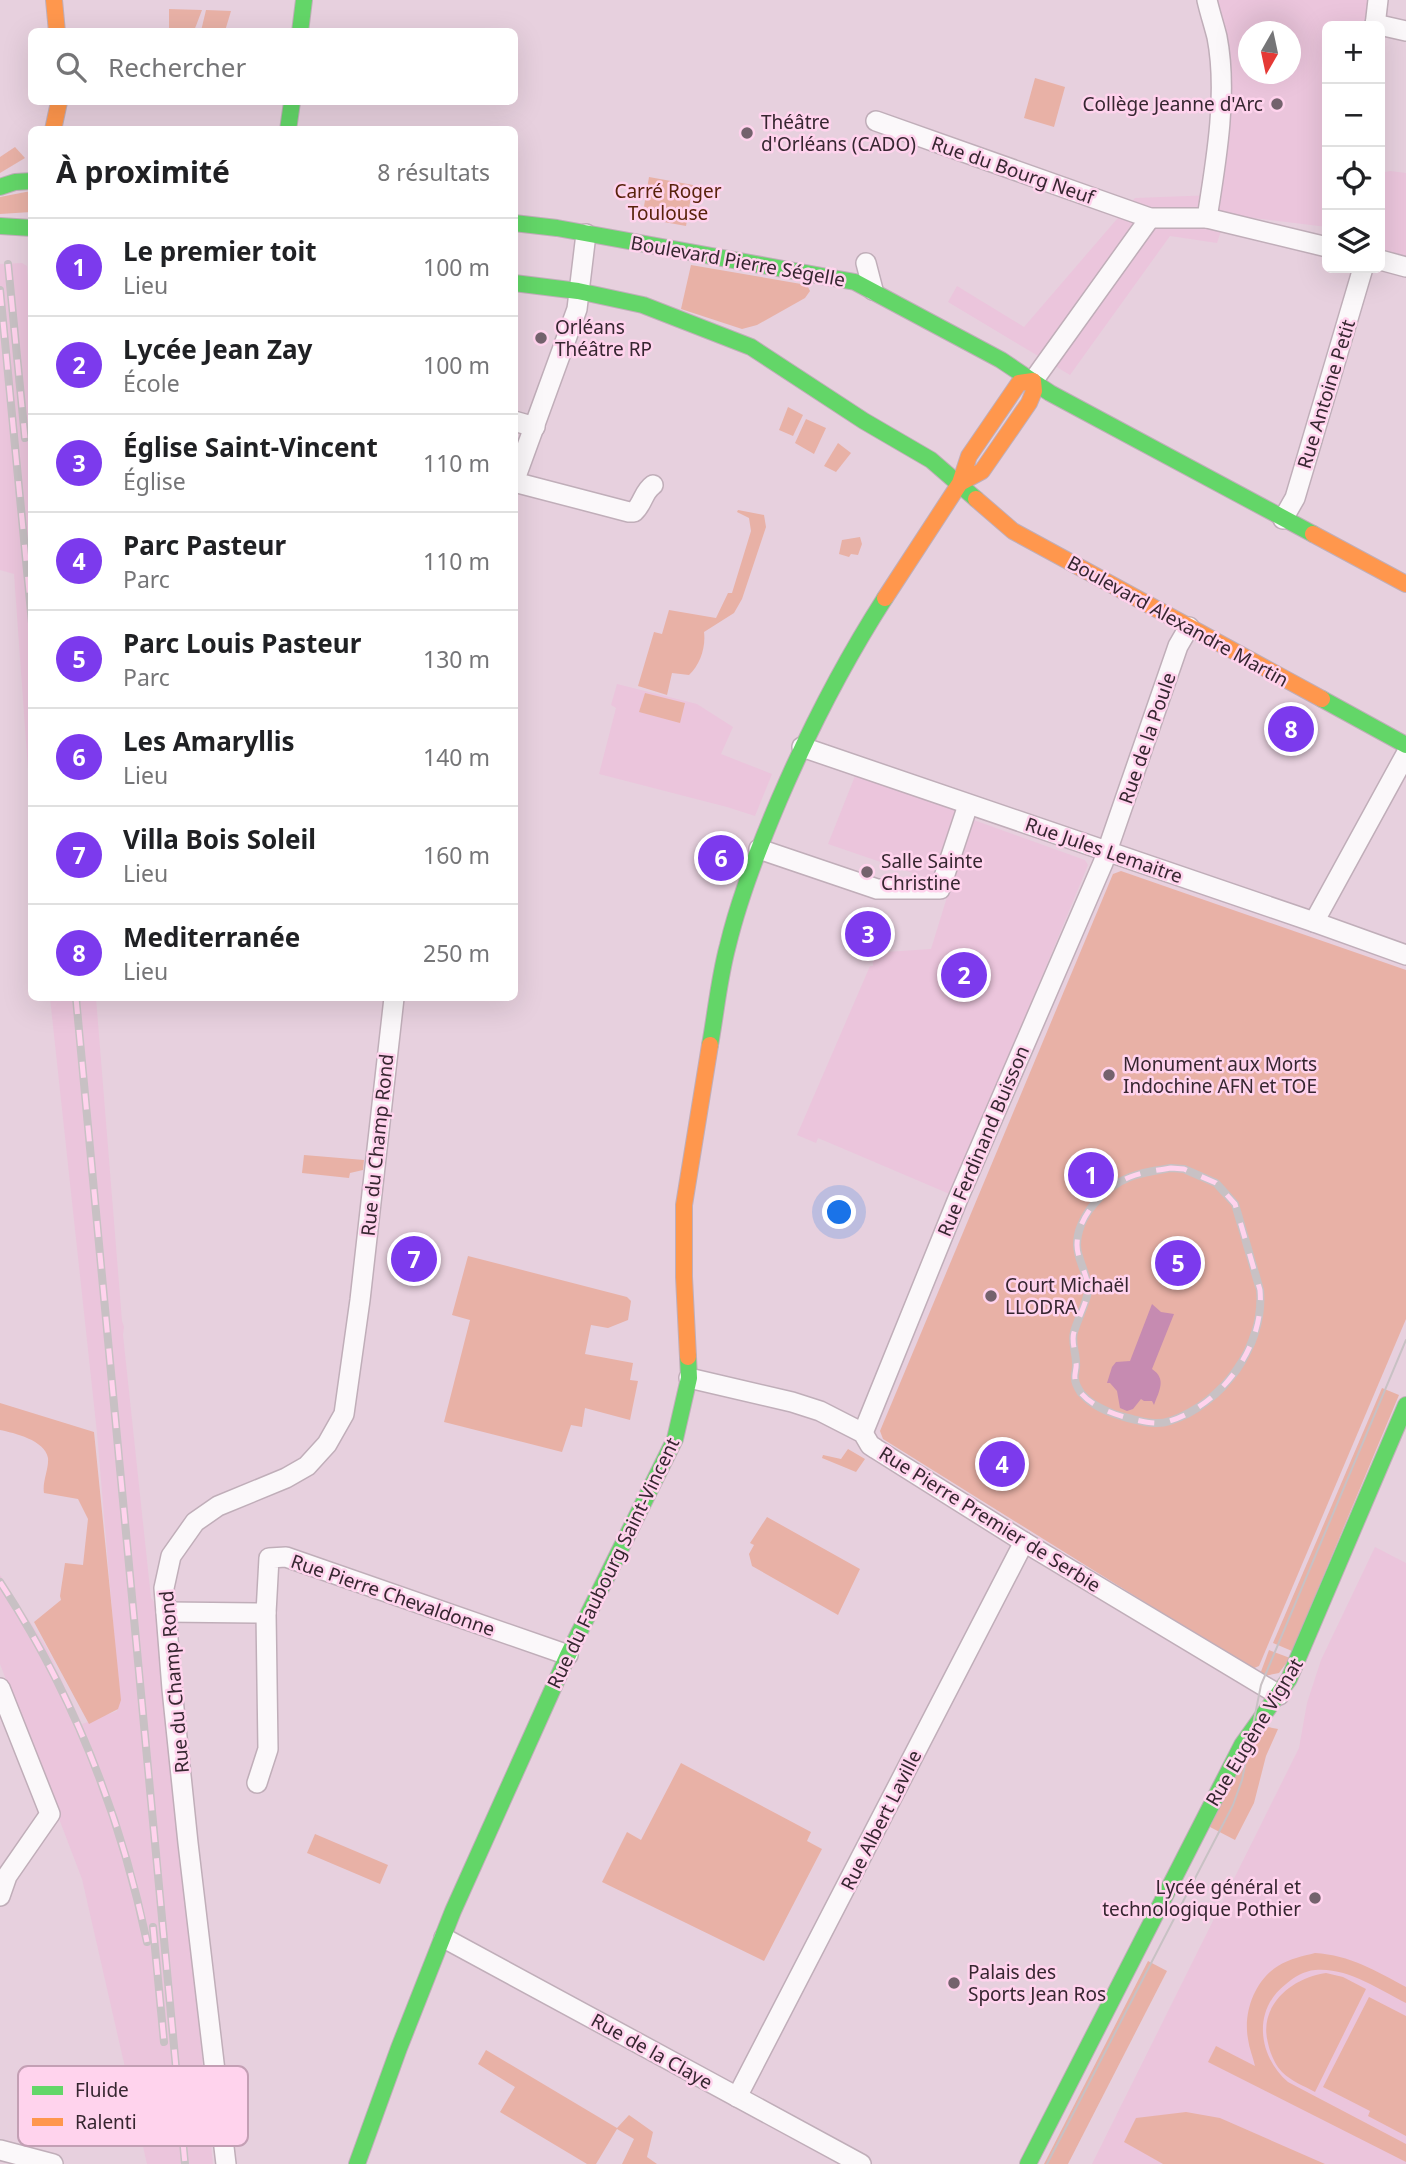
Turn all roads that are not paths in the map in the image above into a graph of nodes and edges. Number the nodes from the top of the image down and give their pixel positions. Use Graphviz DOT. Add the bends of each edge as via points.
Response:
graph roads {
  1 [pos="54,0"];
  2 [pos="304,0"];
  3 [pos="1207,0"];
  4 [pos="1378,0"];
  5 [pos="1375,21"];
  6 [pos="1385,27"];
  7 [pos="57,28"];
  8 [pos="300,28"];
  9 [pos="1406,32"];
  10 [pos="60,105"];
  11 [pos="62,105"];
  12 [pos="292,105"];
  13 [pos="876,121"];
  14 [pos="54,126"];
  15 [pos="65,126"];
  16 [pos="289,126"];
  17 [pos="28,167"];
  18 [pos="16,183"];
  19 [pos="1150,218"];
  20 [pos="1208,218"];
  21 [pos="28,220"];
  22 [pos="518,224"];
  23 [pos="1,226"];
  24 [pos="28,228"];
  25 [pos="586,233"];
  26 [pos="1322,246"];
  27 [pos="1385,261"];
  28 [pos="866,262"];
  29 [pos="1406,267"];
  30 [pos="1362,273"];
  31 [pos="518,284"];
  32 [pos="873,290"];
  33 [pos="600,295"];
  34 [pos="577,300"];
  35 [pos="1033,381"];
  36 [pos="518,422"];
  37 [pos="535,427"];
  38 [pos="518,472"];
  39 [pos="518,483"];
  40 [pos="960,483"];
  41 [pos="653,485"];
  42 [pos="1283,519"];
  43 [pos="1406,584"];
  44 [pos="1189,627"];
  45 [pos="1406,745"];
  46 [pos="802,747"];
  47 [pos="1406,754"];
  48 [pos="968,805"];
  49 [pos="759,849"];
  50 [pos="1107,851"];
  51 [pos="1314,922"];
  52 [pos="1406,955"];
  53 [pos="394,1001"];
  54 [pos="689,1378"];
  55 [pos="1406,1405"];
  56 [pos="863,1433"];
  57 [pos="1024,1542"];
  58 [pos="166,1612"];
  59 [pos="266,1613"];
  60 [pos="568,1655"];
  61 [pos="0,1688"];
  62 [pos="1279,1695"];
  63 [pos="257,1783"];
  64 [pos="4,1875"];
  65 [pos="0,1896"];
  66 [pos="444,1938"];
  67 [pos="214,2066"];
  68 [pos="737,2097"];
  69 [pos="224,2146"];
  70 [pos="0,2150"];
  71 [pos="53,2164"];
  72 [pos="226,2164"];
  73 [pos="357,2164"];
  74 [pos="861,2164"];
  75 [pos="1028,2164"];
  1 -- 7 [label="main road"];
  2 -- 8 [label="main road"];
  3 -- 20 [label="street" via="1217,38 1220,88"];
  4 -- 5 [label="street"];
  6 -- 9 [label="street"];
  10 -- 14 [label="main road"];
  11 -- 15 [label="main road"];
  12 -- 16 [label="main road"];
  13 -- 19 [label="street, Rue du Bourg Neuf"];
  17 -- 18 [label="main road"];
  19 -- 20 [label="street, Rue du Bourg Neuf"];
  19 -- 35 [label="street"];
  20 -- 26 [label="street, Rue du Bourg Neuf"];
  21 -- 23 [label="main road"];
  22 -- 25 [label="main road, Boulevard Pierre Ségelle"];
  23 -- 24 [label="main road"];
  25 -- 32 [label="main road, Boulevard Pierre Ségelle" via="835,276"];
  25 -- 34 [label="street"];
  27 -- 29 [label="street"];
  28 -- 32 [label="street"];
  30 -- 42 [label="street, Rue Antoine Petit" via="1294,498"];
  31 -- 34 [label="main road"];
  32 -- 35 [label="main road, Boulevard Pierre Ségelle"];
  33 -- 34 [label="street"];
  33 -- 40 [label="main road" via="643,305 751,347 932,460"];
  34 -- 37 [label="street"];
  35 -- 40 [label="main road, Rue du Faubourg Saint-Vincent" via="1019,383 969,456"];
  35 -- 42 [label="main road"];
  36 -- 37 [label="street"];
  37 -- 38 [label="street"];
  39 -- 41 [label="street" via="629,512 638,509"];
  40 -- 44 [label="main road, Boulevard Alexandre Martin" via="1013,531"];
  40 -- 46 [label="main road, Rue du Faubourg Saint-Vincent" via="857,641"];
  42 -- 43 [label="main road"];
  44 -- 45 [label="main road, Boulevard Alexandre Martin"];
  44 -- 50 [label="street, Rue de la Poule" via="1178,646"];
  46 -- 48 [label="street, Rue Jules Lemaitre"];
  46 -- 49 [label="main road, Rue du Faubourg Saint-Vincent"];
  47 -- 51 [label="street"];
  48 -- 49 [label="street" via="940,889 877,889"];
  48 -- 50 [label="street, Rue Jules Lemaitre"];
  49 -- 54 [label="main road, Rue du Faubourg Saint-Vincent" via="727,947 687,1182 684,1265"];
  50 -- 51 [label="street, Rue Jules Lemaitre"];
  50 -- 56 [label="street, Rue Ferdinand Buisson"];
  51 -- 52 [label="street, Rue Jules Lemaitre"];
  53 -- 58 [label="street, Rue du Champ Rond" via="344,1415 307,1466 218,1506 195,1522 171,1556 164,1588"];
  54 -- 56 [label="street, Rue Pierre Premier de Serbie" via="792,1402"];
  54 -- 60 [label="main road, Rue du Faubourg Saint-Vincent" via="671,1450"];
  55 -- 62 [label="main road, Rue Eugène Vignat"];
  56 -- 57 [label="street, Rue Pierre Premier de Serbie" via="870,1445"];
  57 -- 62 [label="street, Rue Pierre Premier de Serbie"];
  57 -- 68 [label="street, Rue Albert Laville"];
  58 -- 59 [label="street"];
  58 -- 67 [label="street, Rue du Champ Rond"];
  59 -- 60 [label="street, Rue Pierre Chevaldonne" via="269,1558 286,1557"];
  59 -- 63 [label="street, Rue Pierre Chevaldonne" via="268,1749"];
  60 -- 66 [label="main road, Rue du Faubourg Saint-Vincent"];
  61 -- 64 [label="street" via="50,1814"];
  62 -- 75 [label="main road, Rue Eugène Vignat" via="1227,1773"];
  64 -- 65 [label="street"];
  66 -- 68 [label="street, Rue de la Claye"];
  66 -- 73 [label="main road, Rue du Faubourg Saint-Vincent"];
  68 -- 74 [label="street, Rue de la Claye"];
  69 -- 72 [label="street, Rue du Champ Rond"];
  70 -- 71 [label="street"];
}
